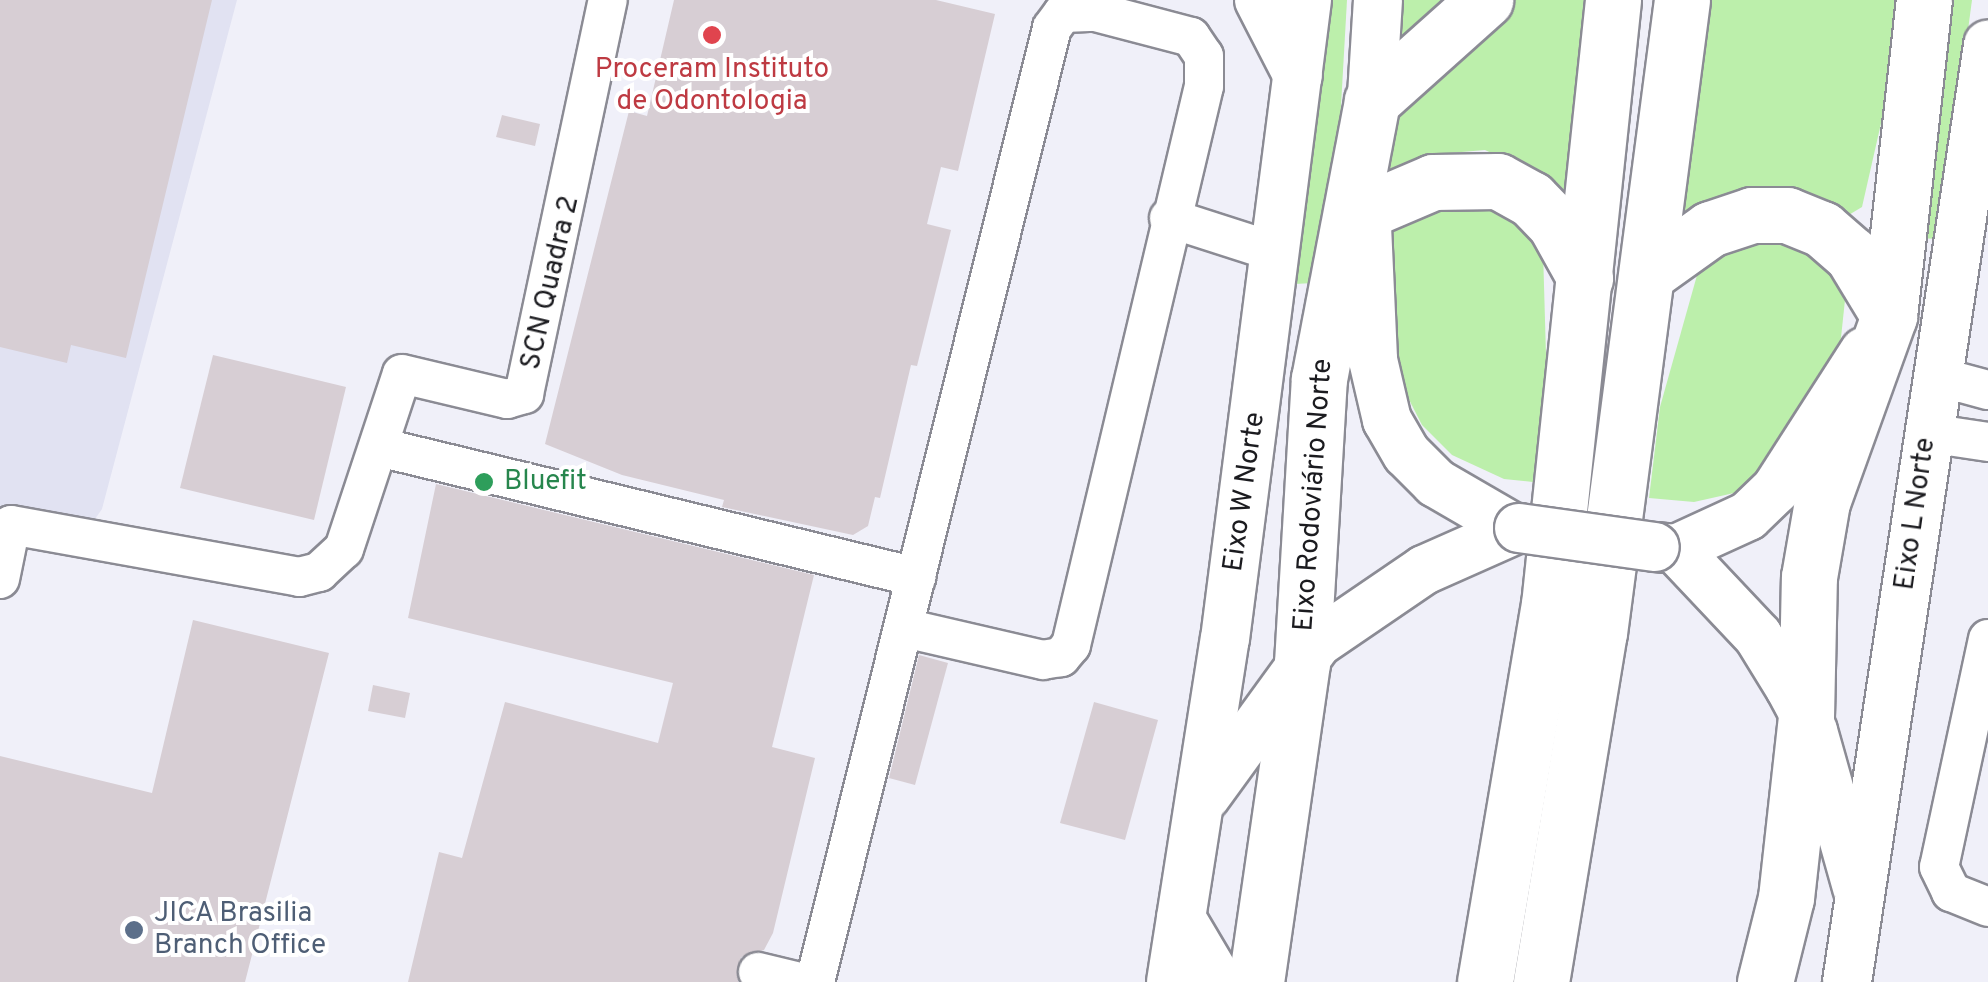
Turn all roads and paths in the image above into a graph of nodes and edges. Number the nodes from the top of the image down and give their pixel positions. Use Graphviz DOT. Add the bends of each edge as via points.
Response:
graph roads {
  1 [pos="608,0"];
  2 [pos="1259,0"];
  3 [pos="1307,0"];
  4 [pos="1378,0"];
  5 [pos="1485,0"];
  6 [pos="1613,0"];
  7 [pos="1682,0"];
  8 [pos="1924,0"];
  9 [pos="1988,46"];
  10 [pos="1300,79"];
  11 [pos="1372,102"];
  12 [pos="1365,211"];
  13 [pos="1168,218"];
  14 [pos="1278,253"];
  15 [pos="1650,272"];
  16 [pos="1585,278"];
  17 [pos="1889,316"];
  18 [pos="1936,376"];
  19 [pos="1988,390"];
  20 [pos="1928,432"];
  21 [pos="1988,442"];
  22 [pos="379,446"];
  23 [pos="1515,527"];
  24 [pos="1666,548"];
  25 [pos="916,577"];
  26 [pos="0,579"];
  27 [pos="904,628"];
  28 [pos="1988,639"];
  29 [pos="1302,663"];
  30 [pos="1806,716"];
  31 [pos="1198,807"];
  32 [pos="1862,906"];
  33 [pos="1988,907"];
  34 [pos="1181,918"];
  35 [pos="758,972"];
  36 [pos="800,982"];
  37 [pos="815,982"];
  38 [pos="1171,982"];
  39 [pos="1219,982"];
  40 [pos="1256,982"];
  41 [pos="1485,982"];
  42 [pos="1541,982"];
  43 [pos="1765,982"];
  44 [pos="1847,982"];
  1 -- 22 [label="street, SCN Quadra 2" via="524,394 507,400 402,374"];
  2 -- 10 [label="main road"];
  3 -- 10 [label="main road, Eixo W Norte"];
  4 -- 11 [label="main road"];
  5 -- 11 [label="highway"];
  6 -- 16 [label="highway"];
  7 -- 15 [label="highway"];
  8 -- 17 [label="highway"];
  9 -- 18 [label="main road, Eixo L Norte"];
  10 -- 14 [label="main road, Eixo W Norte"];
  11 -- 12 [label="main road"];
  11 -- 29 [label="highway, Eixo Rodoviário Norte" via="1319,379"];
  12 -- 16 [label="highway" via="1432,182 1498,181 1555,224"];
  12 -- 23 [label="main road" via="1373,360 1387,420 1407,454 1436,483"];
  13 -- 14 [label="street"];
  13 -- 25 [label="street" via="1204,86 1207,67 1198,42 1096,12 1063,14 1052,28"];
  13 -- 27 [label="street" via="1071,645 1061,658 1043,660"];
  14 -- 31 [label="main road, Eixo W Norte"];
  15 -- 17 [label="highway" via="1710,229 1752,215 1787,215 1822,229 1852,255"];
  15 -- 42 [label="highway"];
  16 -- 41 [label="highway" via="1550,606"];
  17 -- 24 [label="main road" via="1776,490 1748,516"];
  17 -- 30 [label="highway" via="1822,502 1810,578"];
  18 -- 19 [label="street"];
  18 -- 20 [label="main road, Eixo L Norte"];
  20 -- 21 [label="street"];
  20 -- 32 [label="main road, Eixo L Norte"];
  22 -- 25 [label="street"];
  22 -- 26 [label="street, SCN Quadra 2" via="344,549 320,572 300,577 12,524"];
  23 -- 24 [label="main road, bridge"];
  23 -- 29 [label="main road" via="1365,604"];
  24 -- 30 [label="main road" via="1758,636"];
  25 -- 27 [label="street"];
  27 -- 37 [label="street"];
  28 -- 33 [label="street" via="1938,867 1951,892"];
  29 -- 31 [label="main road"];
  29 -- 40 [label="highway, Eixo Rodoviário Norte"];
  30 -- 32 [label="main road"];
  30 -- 43 [label="highway" via="1786,898"];
  31 -- 34 [label="main road, Eixo W Norte"];
  32 -- 44 [label="main road, Eixo L Norte"];
  34 -- 38 [label="main road, Eixo W Norte"];
  34 -- 39 [label="main road"];
  35 -- 36 [label="street"];
}
